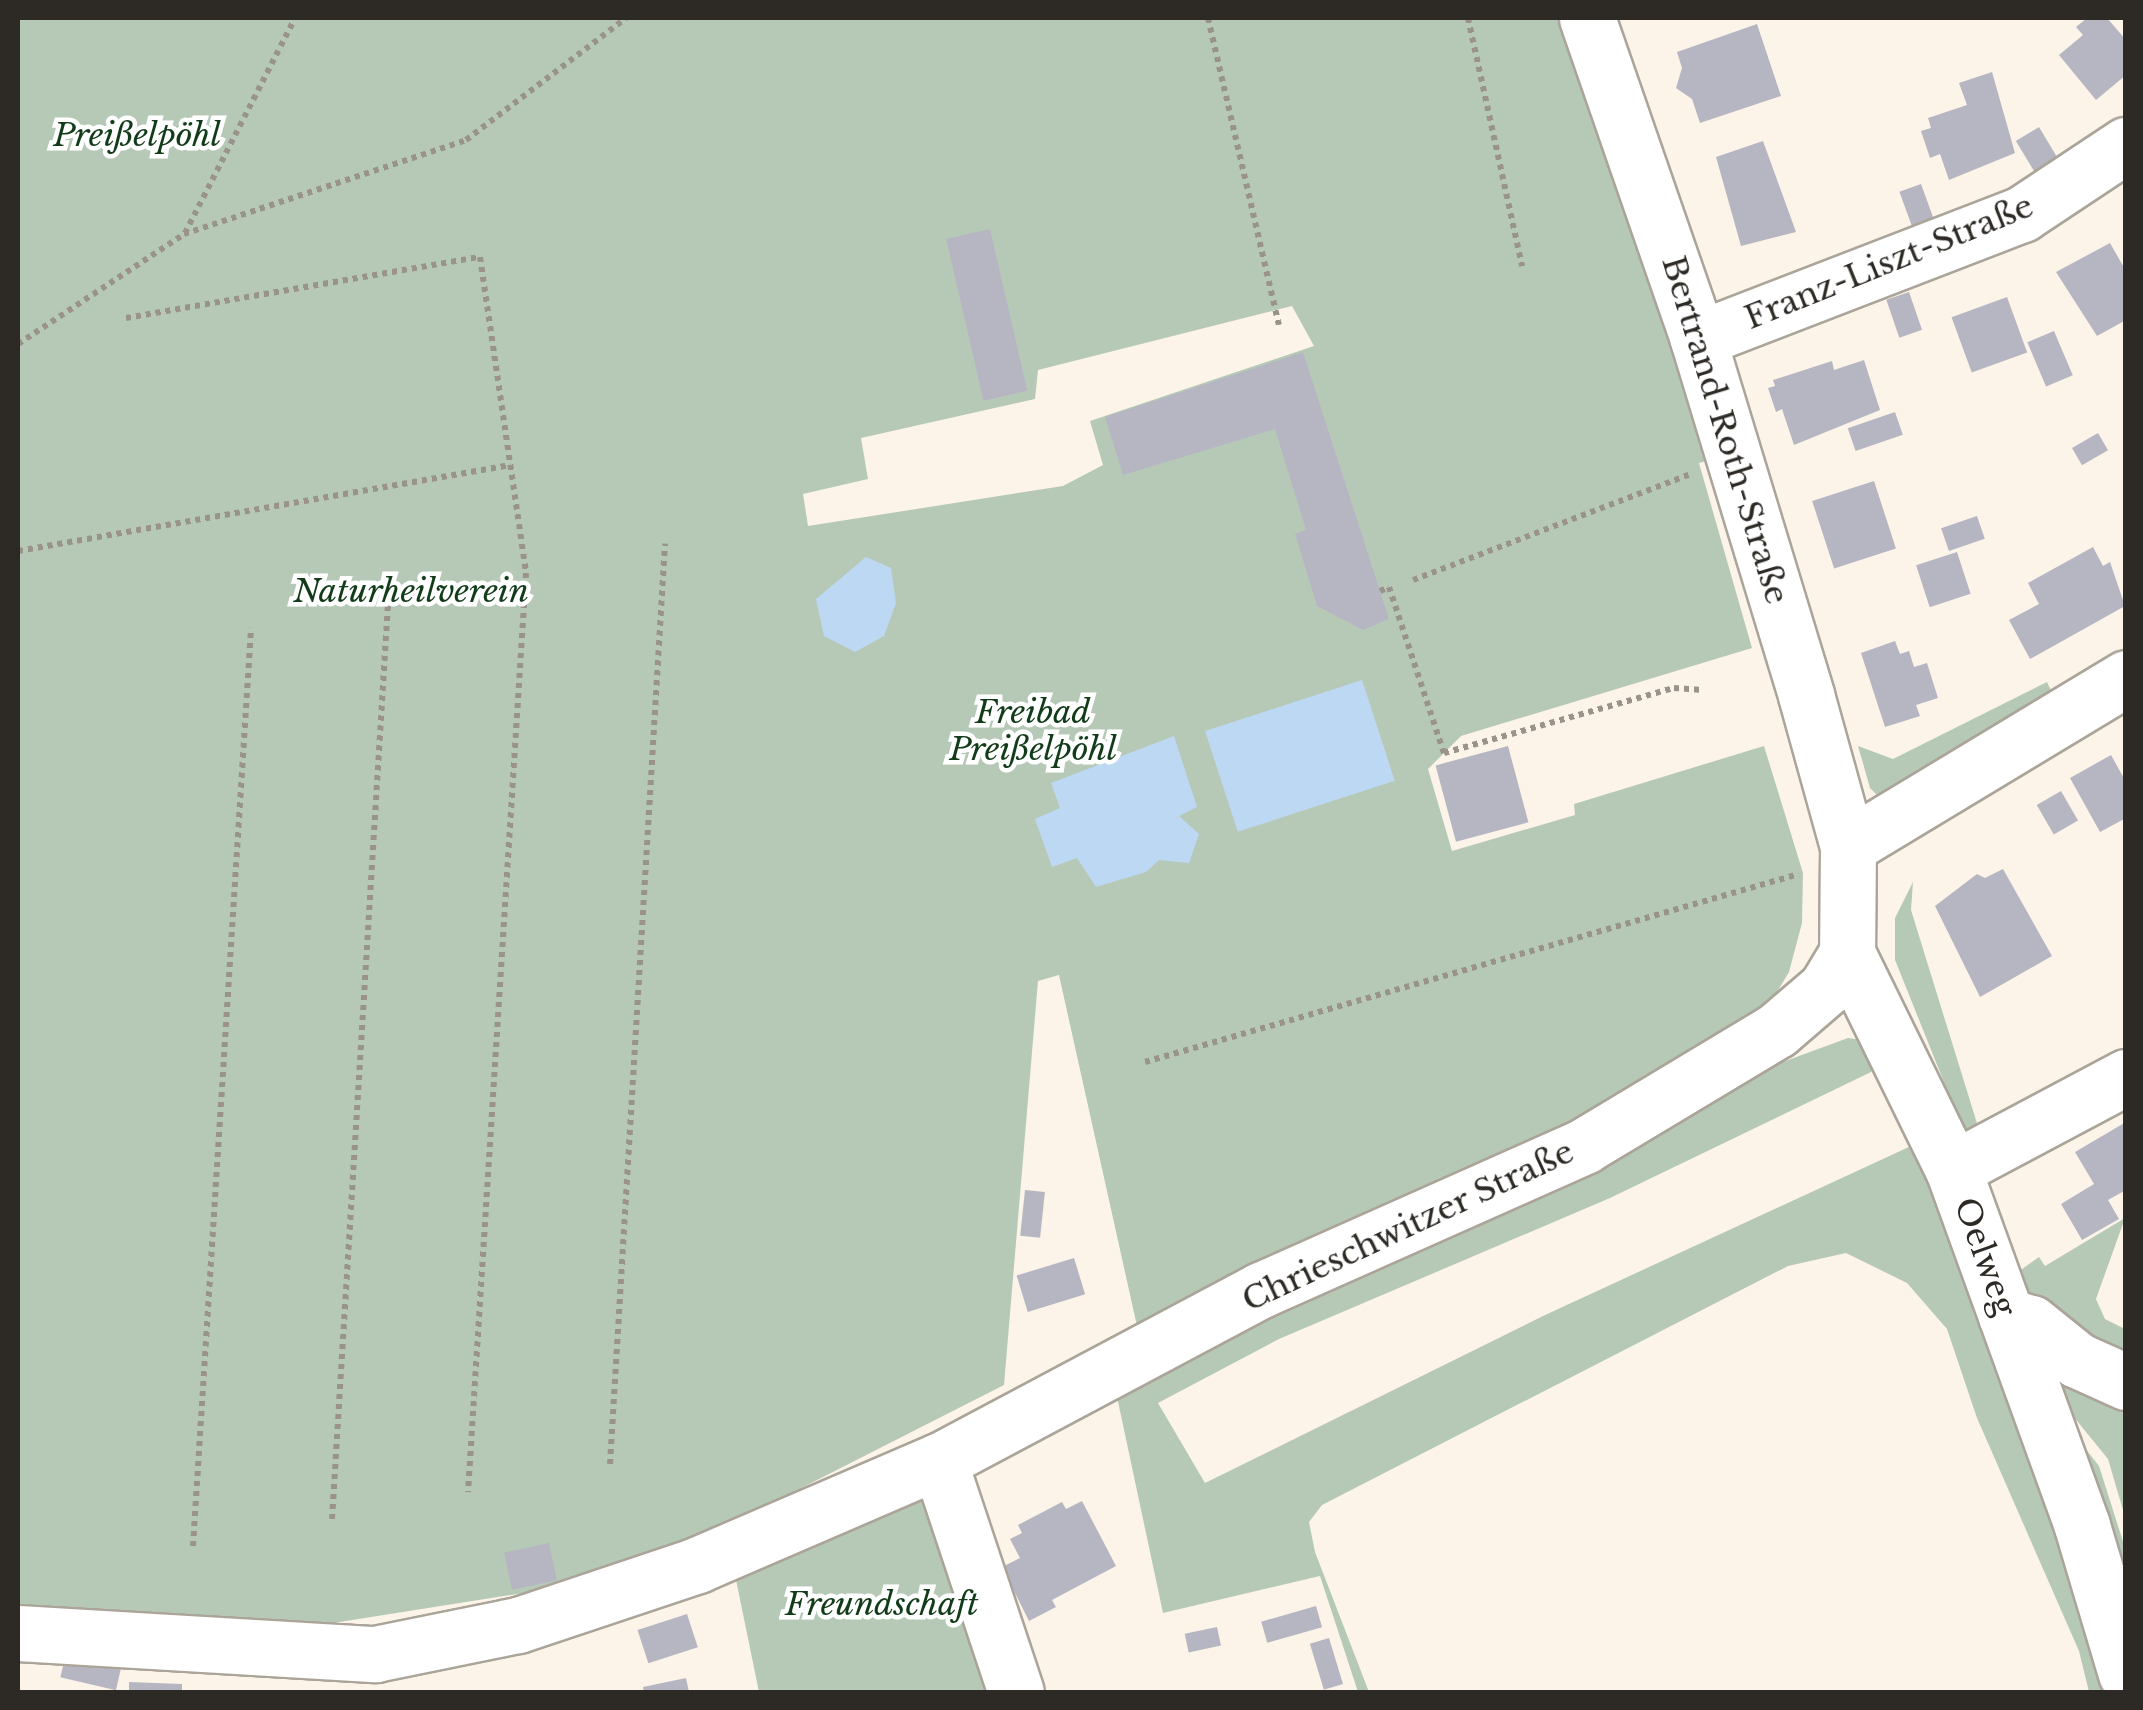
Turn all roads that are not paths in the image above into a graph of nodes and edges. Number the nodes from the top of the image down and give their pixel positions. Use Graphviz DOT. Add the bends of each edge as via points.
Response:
graph roads {
  1 [pos="1587,18"];
  2 [pos="2126,145"];
  3 [pos="1698,339"];
  4 [pos="2126,678"];
  5 [pos="1848,846"];
  6 [pos="1846,952"];
  7 [pos="2126,1077"];
  8 [pos="1953,1169"];
  9 [pos="2006,1316"];
  10 [pos="2126,1382"];
  11 [pos="939,1461"];
  12 [pos="18,1633"];
  13 [pos="2126,1674"];
  14 [pos="1016,1692"];
  1 -- 3 [label="street, Bertrand-Roth-Straße"];
  2 -- 3 [label="street, Franz-Liszt-Straße" via="2022,214"];
  3 -- 5 [label="street, Bertrand-Roth-Straße"];
  4 -- 5 [label="street"];
  5 -- 6 [label="street, Oelweg"];
  6 -- 8 [label="street, Oelweg"];
  6 -- 11 [label="street, Chrieschwitzer Straße" via="1826,988 1777,1030 1584,1146 1262,1290"];
  7 -- 8 [label="street"];
  8 -- 9 [label="street, Oelweg"];
  9 -- 10 [label="street" via="2031,1323 2076,1360"];
  9 -- 13 [label="street, Oelweg" via="2082,1526"];
  11 -- 12 [label="street, Chrieschwitzer Straße" via="697,1566 518,1625 375,1654"];
  11 -- 14 [label="street"];
}
